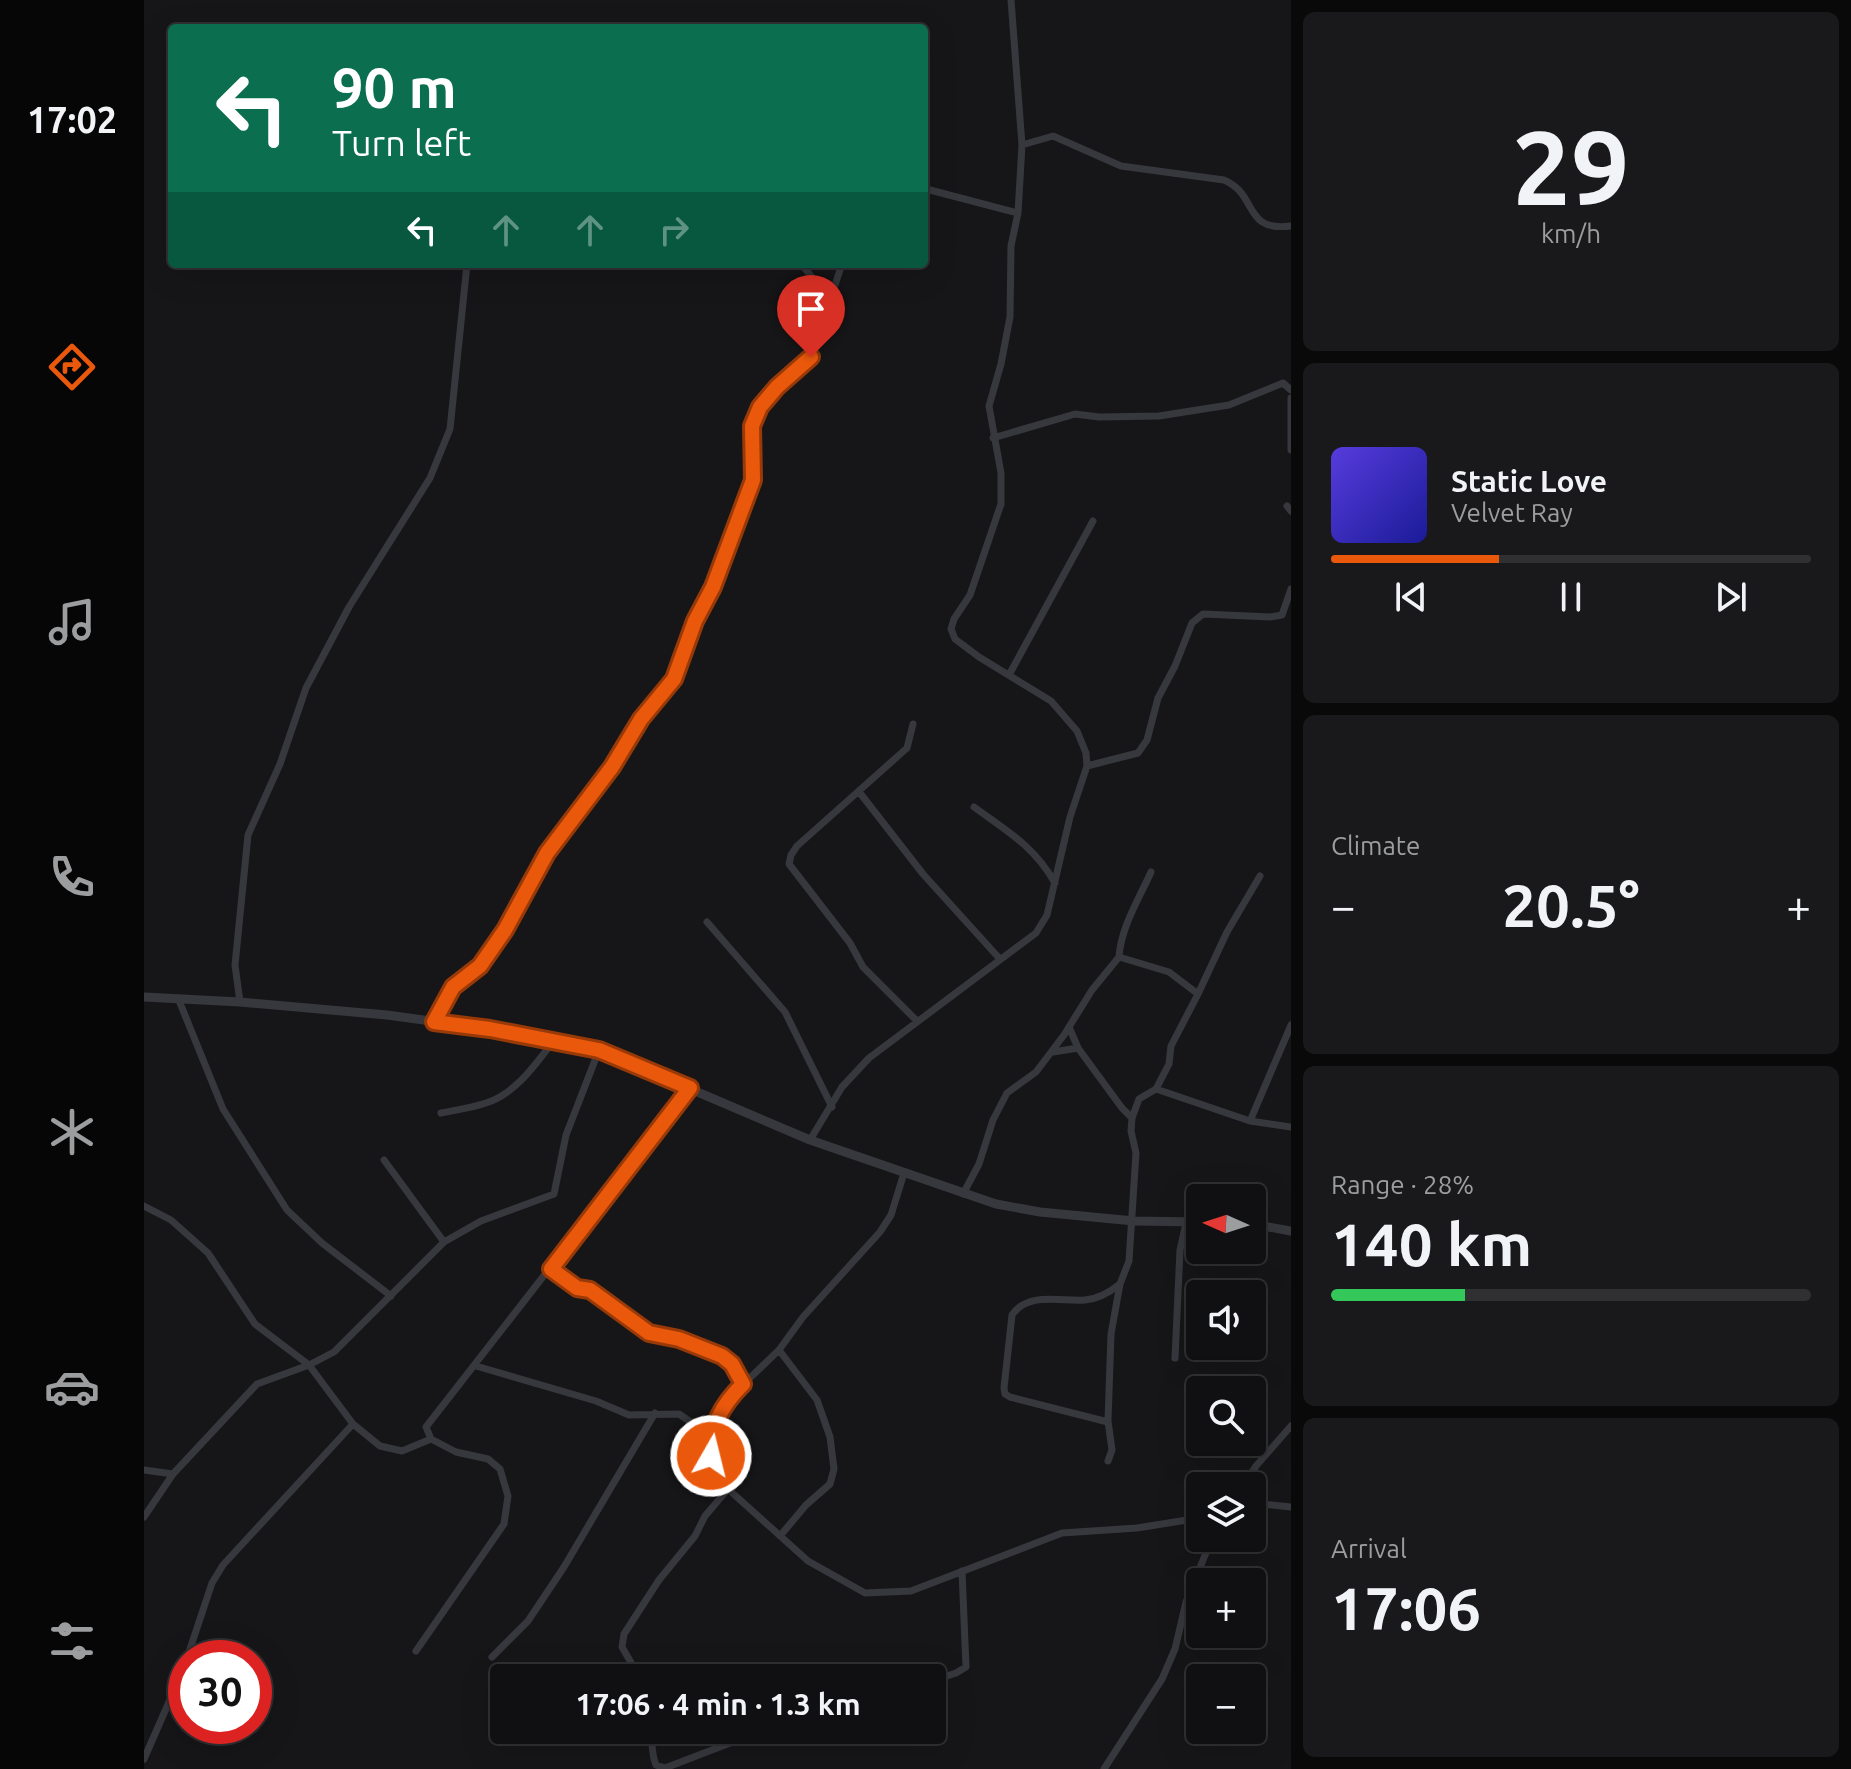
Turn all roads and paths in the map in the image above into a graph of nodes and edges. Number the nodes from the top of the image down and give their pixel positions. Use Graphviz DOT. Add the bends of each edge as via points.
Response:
graph roads {
  1 [pos="1011,0"];
  2 [pos="1022,145"];
  3 [pos="928,190"];
  4 [pos="1018,213"];
  5 [pos="1291,226"];
  6 [pos="467,268"];
  7 [pos="804,268"];
  8 [pos="840,268"];
  9 [pos="829,297"];
  10 [pos="1291,390"];
  11 [pos="1291,398"];
  12 [pos="993,438"];
  13 [pos="1291,450"];
  14 [pos="1093,521"];
  15 [pos="1291,589"];
  16 [pos="1009,675"];
  17 [pos="913,724"];
  18 [pos="1087,766"];
  19 [pos="860,793"];
  20 [pos="974,807"];
  21 [pos="1151,872"];
  22 [pos="1260,876"];
  23 [pos="1055,883"];
  24 [pos="707,922"];
  25 [pos="1119,957"];
  26 [pos="999,958"];
  27 [pos="1198,994"];
  28 [pos="144,997"];
  29 [pos="178,998"];
  30 [pos="240,1002"];
  31 [pos="917,1021"];
  32 [pos="434,1022"];
  33 [pos="1291,1025"];
  34 [pos="1069,1027"];
  35 [pos="552,1043"];
  36 [pos="1078,1048"];
  37 [pos="599,1050"];
  38 [pos="1052,1052"];
  39 [pos="690,1088"];
  40 [pos="1156,1089"];
  41 [pos="832,1107"];
  42 [pos="441,1113"];
  43 [pos="1132,1118"];
  44 [pos="1250,1121"];
  45 [pos="1291,1127"];
  46 [pos="810,1140"];
  47 [pos="384,1160"];
  48 [pos="904,1173"];
  49 [pos="963,1194"];
  50 [pos="144,1206"];
  51 [pos="1134,1221"];
  52 [pos="1186,1223"];
  53 [pos="1266,1227"];
  54 [pos="1291,1231"];
  55 [pos="444,1242"];
  56 [pos="551,1269"];
  57 [pos="1120,1284"];
  58 [pos="391,1296"];
  59 [pos="779,1350"];
  60 [pos="1175,1358"];
  61 [pos="309,1365"];
  62 [pos="476,1366"];
  63 [pos="743,1384"];
  64 [pos="655,1413"];
  65 [pos="1108,1422"];
  66 [pos="353,1424"];
  67 [pos="1291,1426"];
  68 [pos="711,1436"];
  69 [pos="431,1439"];
  70 [pos="1108,1461"];
  71 [pos="144,1470"];
  72 [pos="1252,1472"];
  73 [pos="173,1474"];
  74 [pos="728,1489"];
  75 [pos="1266,1504"];
  76 [pos="1291,1507"];
  77 [pos="144,1517"];
  78 [pos="1186,1520"];
  79 [pos="780,1536"];
  80 [pos="1206,1552"];
  81 [pos="962,1571"];
  82 [pos="193,1640"];
  83 [pos="416,1651"];
  84 [pos="492,1657"];
  85 [pos="632,1664"];
  86 [pos="946,1676"];
  87 [pos="168,1704"];
  88 [pos="652,1744"];
  89 [pos="728,1744"];
  90 [pos="144,1759"];
  91 [pos="1104,1769"];
  1 -- 2 [label="street"];
  2 -- 4 [label="street"];
  2 -- 5 [label="street" via="1053,136 1121,166 1224,180 1243,193 1256,220"];
  3 -- 4 [label="street"];
  4 -- 12 [label="street" via="1011,246 1010,317 989,406"];
  6 -- 30 [label="street" via="450,429 430,478 349,607 306,688 248,835 235,965"];
  7 -- 9 [label="street"];
  8 -- 9 [label="street"];
  9 -- 32 [label="street" via="811,357 777,387 752,426 753,480 674,679 547,853 480,966 453,987"];
  10 -- 12 [label="street" via="1283,383 1229,405 1159,416 1075,414"];
  11 -- 13 [label="street"];
  12 -- 16 [label="street" via="1001,504 970,595 951,629 955,639"];
  14 -- 16 [label="street"];
  15 -- 18 [label="street" via="1282,615 1203,614 1192,623 1138,753"];
  16 -- 18 [label="street" via="1051,701 1077,731"];
  17 -- 19 [label="street" via="907,748"];
  18 -- 23 [label="street"];
  19 -- 26 [label="street" via="923,874"];
  19 -- 31 [label="street" via="797,846 789,864 863,967"];
  20 -- 23 [label="street" via="1030,847"];
  21 -- 25 [label="street" via="1122,932"];
  22 -- 27 [label="street"];
  23 -- 26 [label="street" via="1036,933"];
  24 -- 41 [label="street" via="785,1012"];
  25 -- 27 [label="street" via="1169,972"];
  25 -- 34 [label="street"];
  26 -- 31 [label="street"];
  27 -- 40 [label="street"];
  28 -- 29 [label="street"];
  29 -- 30 [label="street"];
  29 -- 58 [label="street" via="223,1109 287,1210"];
  30 -- 32 [label="street"];
  31 -- 41 [label="street" via="869,1058 842,1087"];
  32 -- 35 [label="street"];
  33 -- 44 [label="street"];
  34 -- 36 [label="street"];
  34 -- 38 [label="street"];
  35 -- 37 [label="street"];
  35 -- 42 [label="street" via="524,1079 503,1094 488,1103"];
  36 -- 38 [label="street"];
  36 -- 43 [label="street"];
  37 -- 39 [label="street"];
  37 -- 55 [label="street" via="566,1135 554,1194 481,1221"];
  38 -- 49 [label="street" via="1036,1072 1007,1093"];
  39 -- 46 [label="street"];
  39 -- 56 [label="street"];
  40 -- 43 [label="street" via="1139,1099"];
  40 -- 44 [label="street"];
  41 -- 46 [label="street"];
  43 -- 51 [label="street"];
  44 -- 45 [label="street"];
  46 -- 48 [label="street"];
  47 -- 55 [label="street"];
  48 -- 49 [label="street"];
  48 -- 59 [label="street" via="880,1232"];
  49 -- 51 [label="street" via="1040,1212"];
  50 -- 61 [label="street" via="171,1220 208,1253 255,1324"];
  51 -- 52 [label="street"];
  51 -- 57 [label="street"];
  52 -- 60 [label="street"];
  53 -- 54 [label="street"];
  55 -- 58 [label="street"];
  56 -- 62 [label="street"];
  56 -- 63 [label="street" via="649,1333 722,1356"];
  57 -- 65 [label="street" via="1111,1334"];
  57 -- 65 [label="street" via="1086,1300 1037,1300 1016,1308 1004,1388 1010,1397"];
  58 -- 61 [label="street" via="334,1352"];
  59 -- 63 [label="street"];
  59 -- 79 [label="street" via="817,1400 834,1469 830,1484"];
  61 -- 66 [label="street"];
  61 -- 73 [label="street" via="257,1384"];
  62 -- 64 [label="street" via="629,1415"];
  62 -- 69 [label="street" via="426,1427"];
  63 -- 68 [label="street" via="715,1419"];
  64 -- 68 [label="street" via="679,1414"];
  64 -- 84 [label="street" via="536,1610"];
  65 -- 70 [label="street"];
  66 -- 69 [label="street" via="380,1446 402,1451"];
  66 -- 82 [label="street" via="223,1565"];
  67 -- 72 [label="street"];
  68 -- 74 [label="street" via="711,1456"];
  69 -- 83 [label="street" via="488,1459 500,1469 508,1496 504,1524"];
  71 -- 73 [label="street"];
  73 -- 77 [label="street"];
  74 -- 79 [label="street"];
  74 -- 85 [label="street" via="624,1634 622,1647"];
  75 -- 76 [label="street"];
  78 -- 81 [label="street" via="1062,1533"];
  79 -- 81 [label="street" via="808,1561 865,1593 911,1591"];
  80 -- 91 [label="street" via="1162,1679"];
  81 -- 86 [label="street" via="966,1667"];
  87 -- 90 [label="street"];
  88 -- 89 [label="street" via="656,1765 665,1768"];
}
